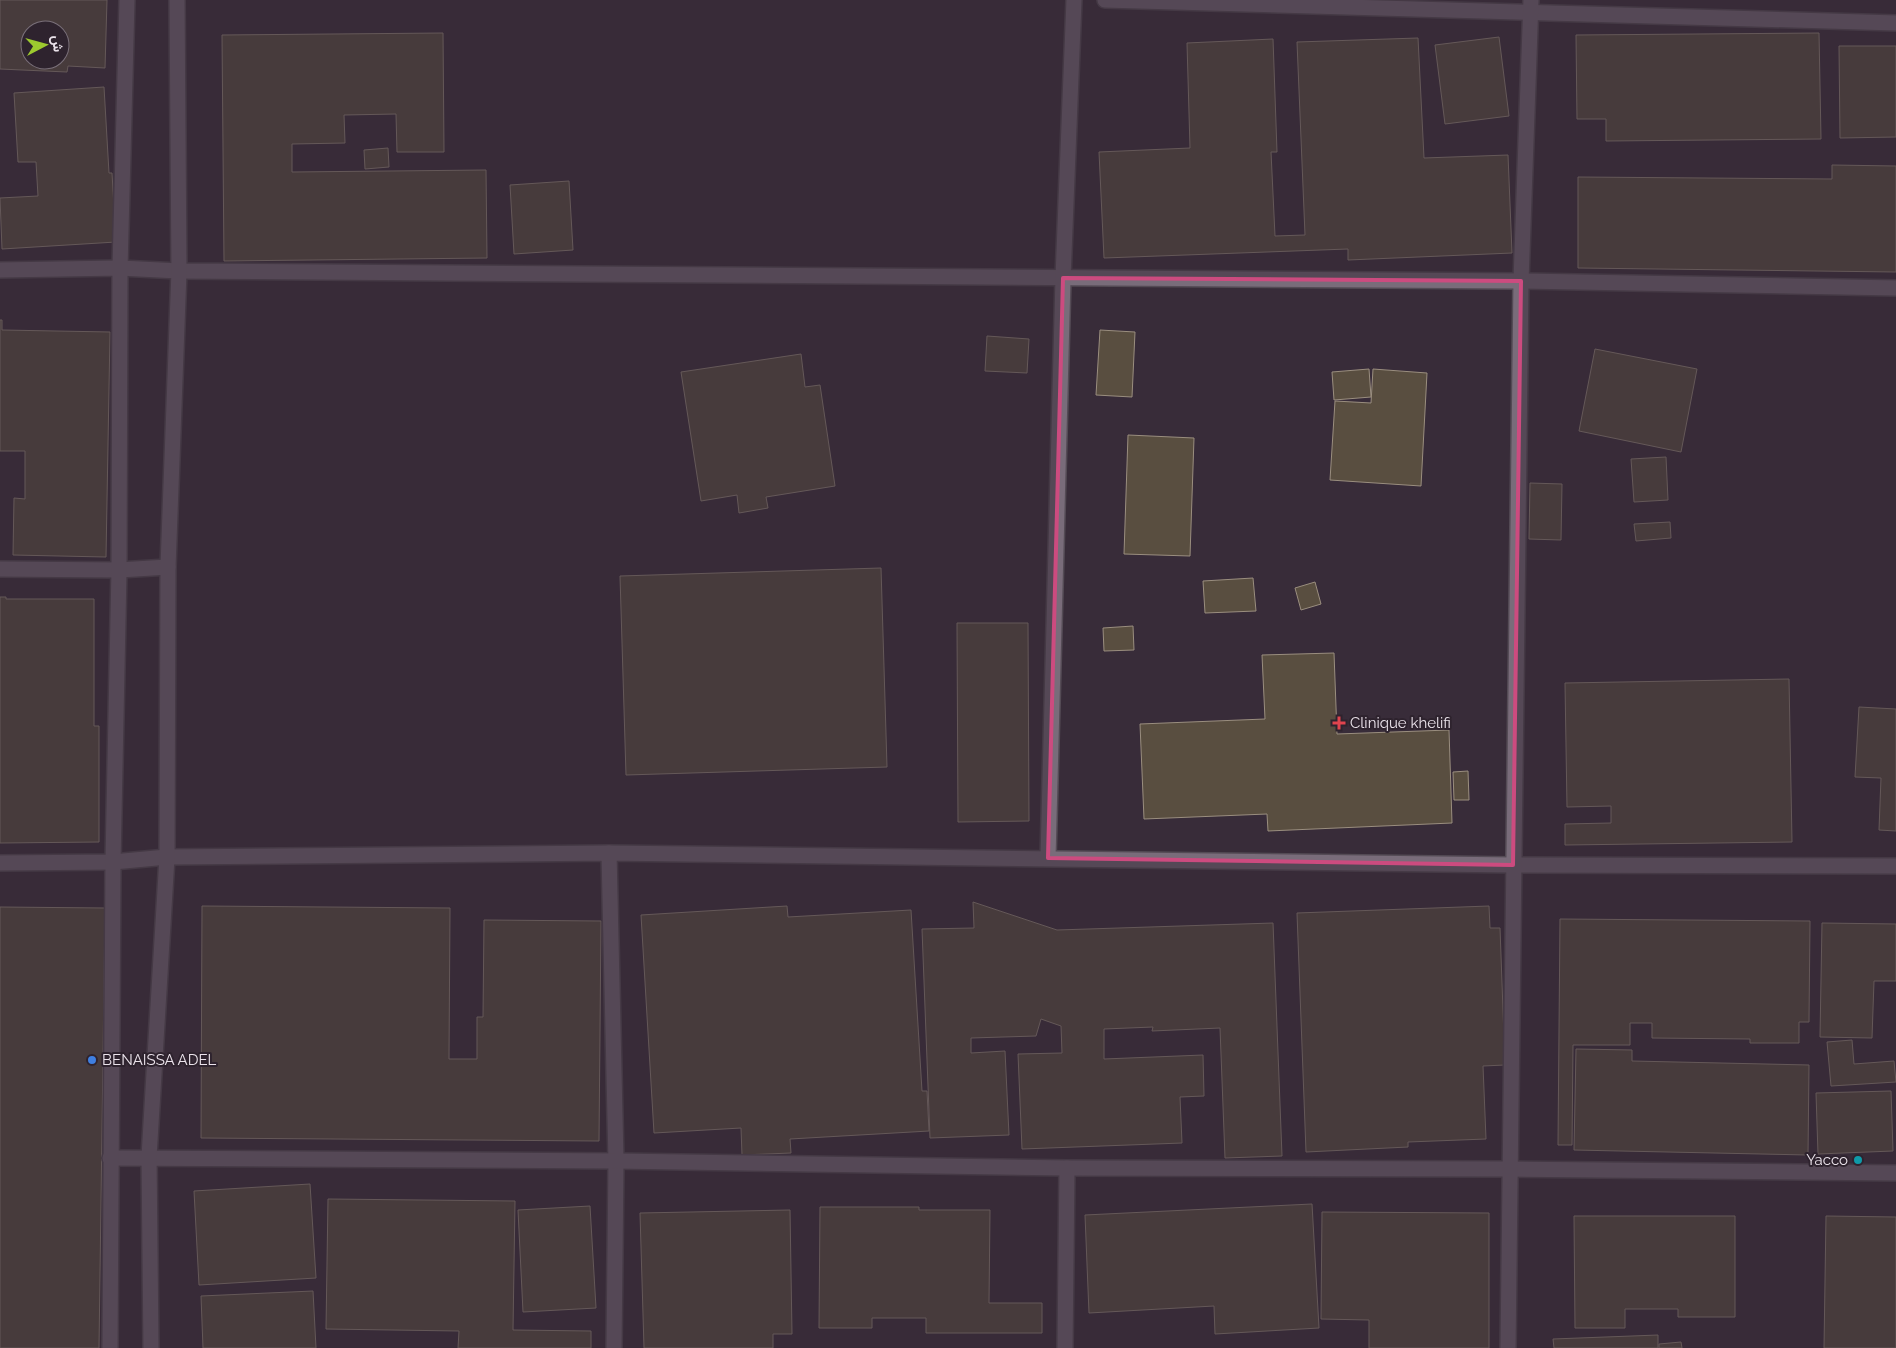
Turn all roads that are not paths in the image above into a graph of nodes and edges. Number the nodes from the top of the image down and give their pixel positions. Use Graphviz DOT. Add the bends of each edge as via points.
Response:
graph roads {
  1 [pos="127,0"];
  2 [pos="177,0"];
  3 [pos="1074,0"];
  4 [pos="1105,0"];
  5 [pos="1531,6"];
  6 [pos="1896,23"];
  7 [pos="120,268"];
  8 [pos="0,270"];
  9 [pos="179,271"];
  10 [pos="1063,278"];
  11 [pos="1521,281"];
  12 [pos="1896,288"];
  13 [pos="168,567"];
  14 [pos="0,569"];
  15 [pos="119,570"];
  16 [pos="608,853"];
  17 [pos="167,857"];
  18 [pos="1048,858"];
  19 [pos="113,862"];
  20 [pos="0,863"];
  21 [pos="1513,865"];
  22 [pos="1896,866"];
  23 [pos="149,1157"];
  24 [pos="110,1158"];
  25 [pos="616,1161"];
  26 [pos="1067,1168"];
  27 [pos="1509,1169"];
  28 [pos="1896,1173"];
  29 [pos="110,1348"];
  30 [pos="150,1348"];
  31 [pos="614,1348"];
  32 [pos="1065,1348"];
  33 [pos="1508,1348"];
  1 -- 7 [label="street"];
  2 -- 9 [label="street"];
  3 -- 10 [label="street"];
  4 -- 5 [label="street"];
  5 -- 6 [label="street"];
  5 -- 11 [label="street"];
  7 -- 8 [label="street"];
  7 -- 9 [label="street"];
  7 -- 15 [label="street"];
  9 -- 10 [label="street"];
  9 -- 13 [label="street"];
  10 -- 11 [label="street"];
  10 -- 18 [label="street"];
  11 -- 12 [label="street"];
  11 -- 21 [label="street"];
  13 -- 15 [label="street"];
  13 -- 17 [label="street"];
  14 -- 15 [label="street"];
  15 -- 19 [label="street"];
  16 -- 17 [label="street"];
  16 -- 18 [label="street"];
  16 -- 25 [label="street"];
  17 -- 19 [label="street"];
  17 -- 23 [label="street"];
  18 -- 21 [label="street"];
  19 -- 20 [label="street"];
  19 -- 24 [label="street"];
  21 -- 22 [label="street"];
  21 -- 27 [label="street"];
  23 -- 24 [label="street"];
  23 -- 25 [label="street"];
  23 -- 30 [label="street"];
  24 -- 29 [label="street"];
  25 -- 26 [label="street"];
  25 -- 31 [label="street"];
  26 -- 27 [label="street"];
  26 -- 32 [label="street"];
  27 -- 28 [label="street"];
  27 -- 33 [label="street"];
}
